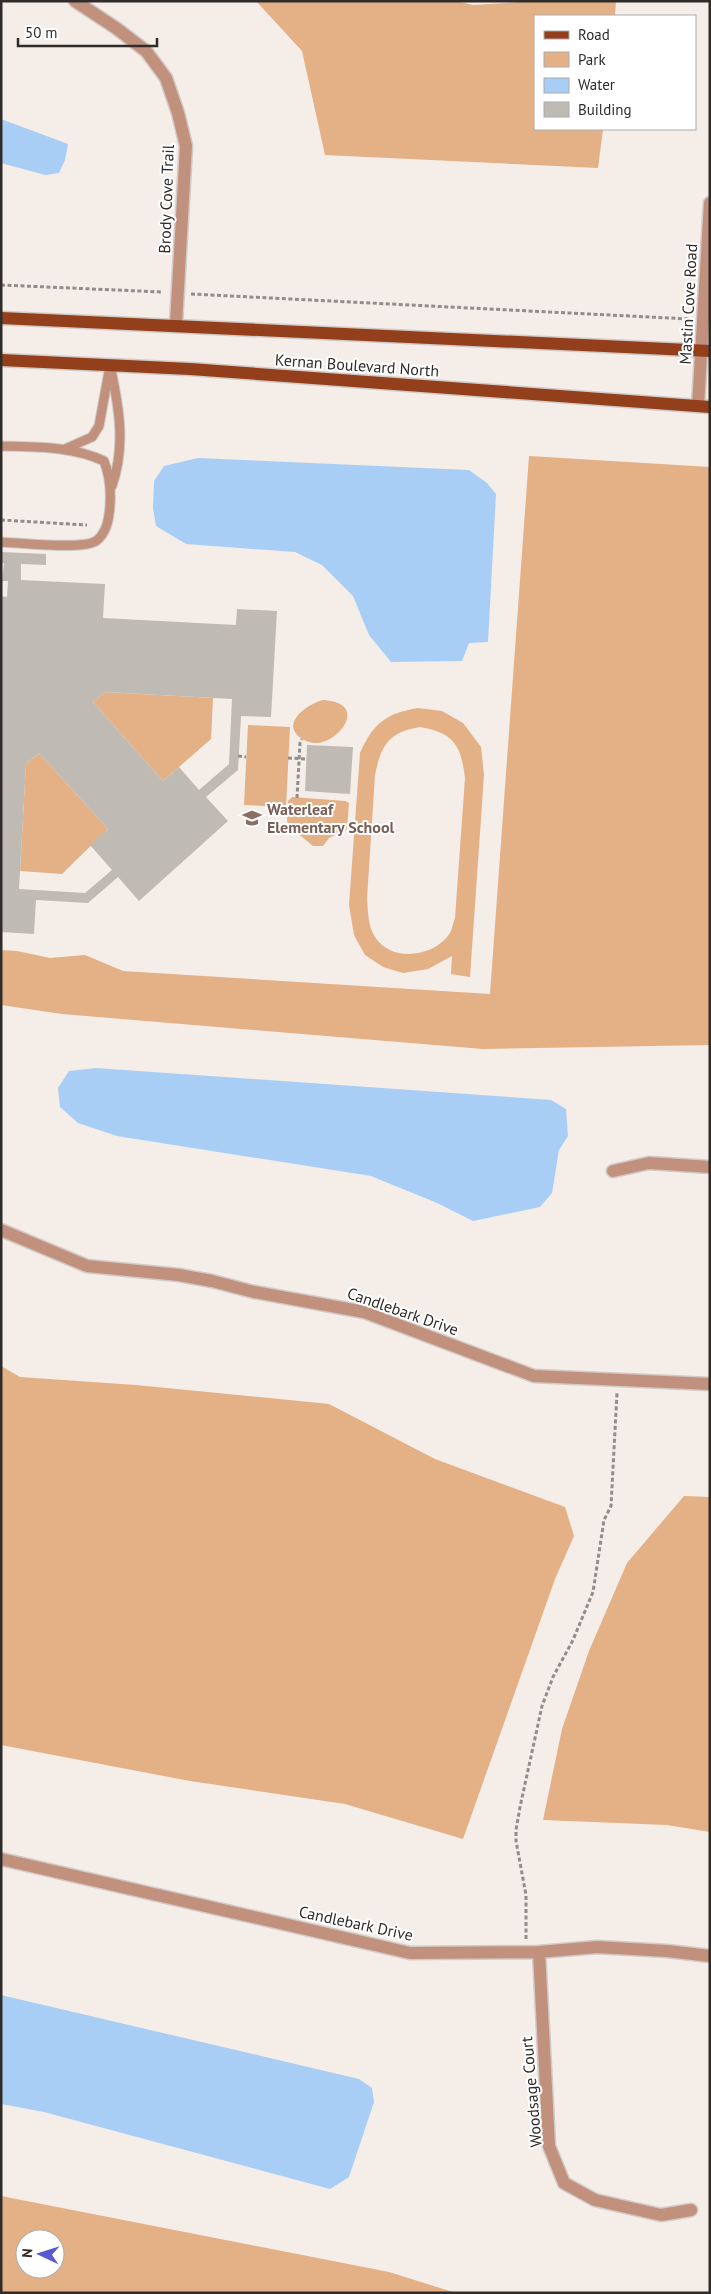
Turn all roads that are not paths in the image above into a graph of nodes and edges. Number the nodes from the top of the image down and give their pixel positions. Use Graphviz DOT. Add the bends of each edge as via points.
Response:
graph roads {
  1 [pos="75,1"];
  2 [pos="710,203"];
  3 [pos="1,318"];
  4 [pos="176,324"];
  5 [pos="706,351"];
  6 [pos="1,360"];
  7 [pos="110,366"];
  8 [pos="704,407"];
  9 [pos="1,446"];
  10 [pos="64,449"];
  11 [pos="111,488"];
  12 [pos="1,542"];
  13 [pos="710,1167"];
  14 [pos="613,1171"];
  15 [pos="1,1230"];
  16 [pos="710,1384"];
  17 [pos="1,1859"];
  18 [pos="539,1952"];
  19 [pos="710,1956"];
  20 [pos="691,2210"];
  1 -- 4 [label="street, Brody Cove Trail" via="146,52 166,78 186,146"];
  2 -- 5 [label="street, Mastin Cove Road" via="704,319"];
  3 -- 4 [label="main road, Kernan Boulevard North"];
  4 -- 5 [label="main road, Kernan Boulevard North"];
  5 -- 8 [label="street, Mastin Cove Road"];
  6 -- 7 [label="main road, Kernan Boulevard North"];
  7 -- 8 [label="main road, Kernan Boulevard North" via="190,369"];
  7 -- 10 [label="lane" via="99,426 92,437"];
  7 -- 11 [label="lane" via="120,412 119,465"];
  9 -- 10 [label="lane"];
  10 -- 11 [label="lane" via="104,461"];
  11 -- 12 [label="lane" via="109,518 104,534 95,542 79,546"];
  13 -- 14 [label="street" via="649,1163"];
  15 -- 16 [label="street, Candlebark Drive" via="87,1266 212,1281 364,1312 534,1376"];
  17 -- 18 [label="street, Candlebark Drive" via="410,1953"];
  18 -- 19 [label="street, Candlebark Drive" via="597,1947"];
  18 -- 20 [label="street, Woodsage Court" via="549,2146 564,2183 595,2200 661,2215"];
}
